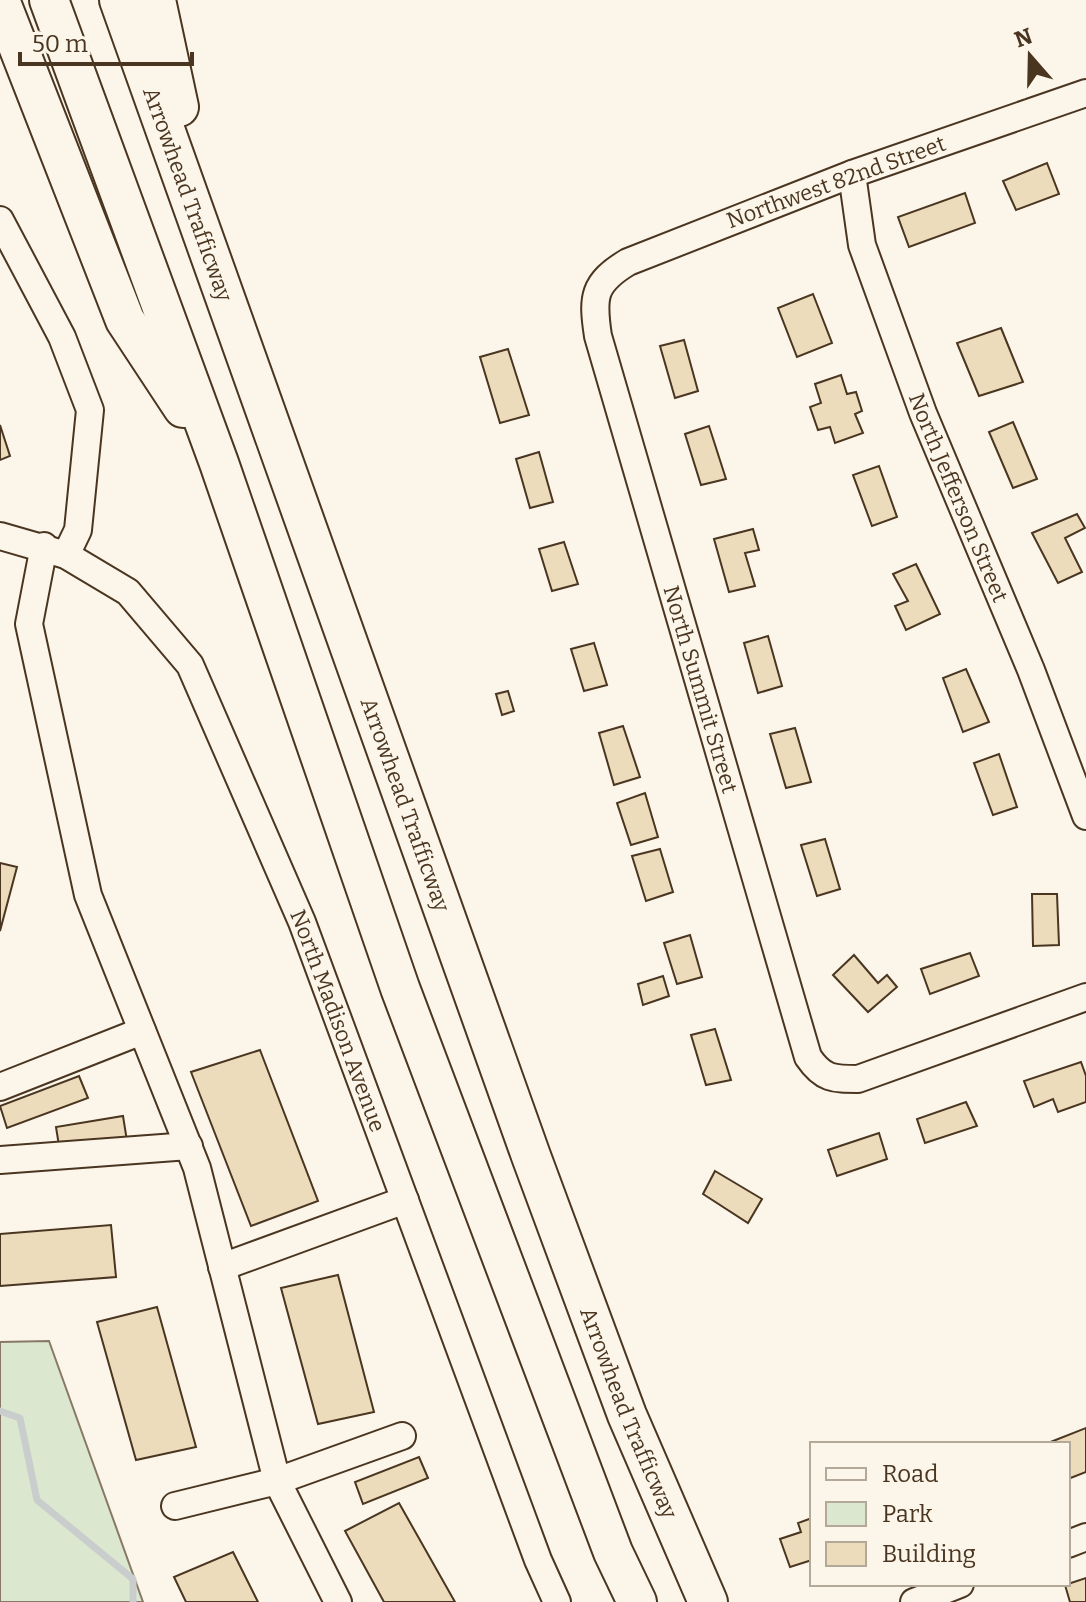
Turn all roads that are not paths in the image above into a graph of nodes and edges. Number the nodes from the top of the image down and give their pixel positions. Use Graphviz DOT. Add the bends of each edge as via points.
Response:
graph roads {
  1 [pos="0,0"];
  2 [pos="49,0"];
  3 [pos="119,0"];
  4 [pos="156,0"];
  5 [pos="1086,93"];
  6 [pos="852,174"];
  7 [pos="0,220"];
  8 [pos="210,251"];
  9 [pos="597,289"];
  10 [pos="219,463"];
  11 [pos="0,536"];
  12 [pos="55,551"];
  13 [pos="1086,816"];
  14 [pos="1086,997"];
  15 [pos="142,1031"];
  16 [pos="0,1087"];
  17 [pos="189,1146"];
  18 [pos="0,1160"];
  19 [pos="405,1200"];
  20 [pos="222,1267"];
  21 [pos="402,1436"];
  22 [pos="277,1481"];
  23 [pos="175,1506"];
  24 [pos="955,1586"];
  25 [pos="338,1602"];
  26 [pos="557,1602"];
  27 [pos="637,1602"];
  28 [pos="708,1602"];
  29 [pos="914,1602"];
  1 -- 10 [label="highway" via="125,320"];
  2 -- 10 [label="highway"];
  3 -- 8 [label="highway, Arrowhead Trafficway"];
  4 -- 8 [label="highway"];
  5 -- 6 [label="street, Northwest 82nd Street"];
  6 -- 9 [label="street, Northwest 82nd Street" via="628,262"];
  6 -- 13 [label="street, North Jefferson Street" via="862,245 923,413"];
  7 -- 12 [label="street" via="62,337 90,410 78,530"];
  8 -- 28 [label="highway, Arrowhead Trafficway" via="531,1156 627,1415"];
  9 -- 14 [label="street, North Summit Street" via="598,336 808,1057 829,1079 858,1079"];
  10 -- 27 [label="highway" via="400,988 613,1552"];
  11 -- 12 [label="street, North Madison Avenue"];
  12 -- 15 [label="street" via="29,624 88,895"];
  12 -- 19 [label="street, North Madison Avenue" via="128,592 190,665 302,922"];
  15 -- 16 [label="street"];
  15 -- 17 [label="street"];
  17 -- 18 [label="street"];
  17 -- 20 [label="street"];
  19 -- 20 [label="street"];
  19 -- 26 [label="street, North Madison Avenue"];
  20 -- 22 [label="street"];
  21 -- 22 [label="street"];
  22 -- 23 [label="street"];
  22 -- 25 [label="street"];
  24 -- 29 [label="street"];
}
